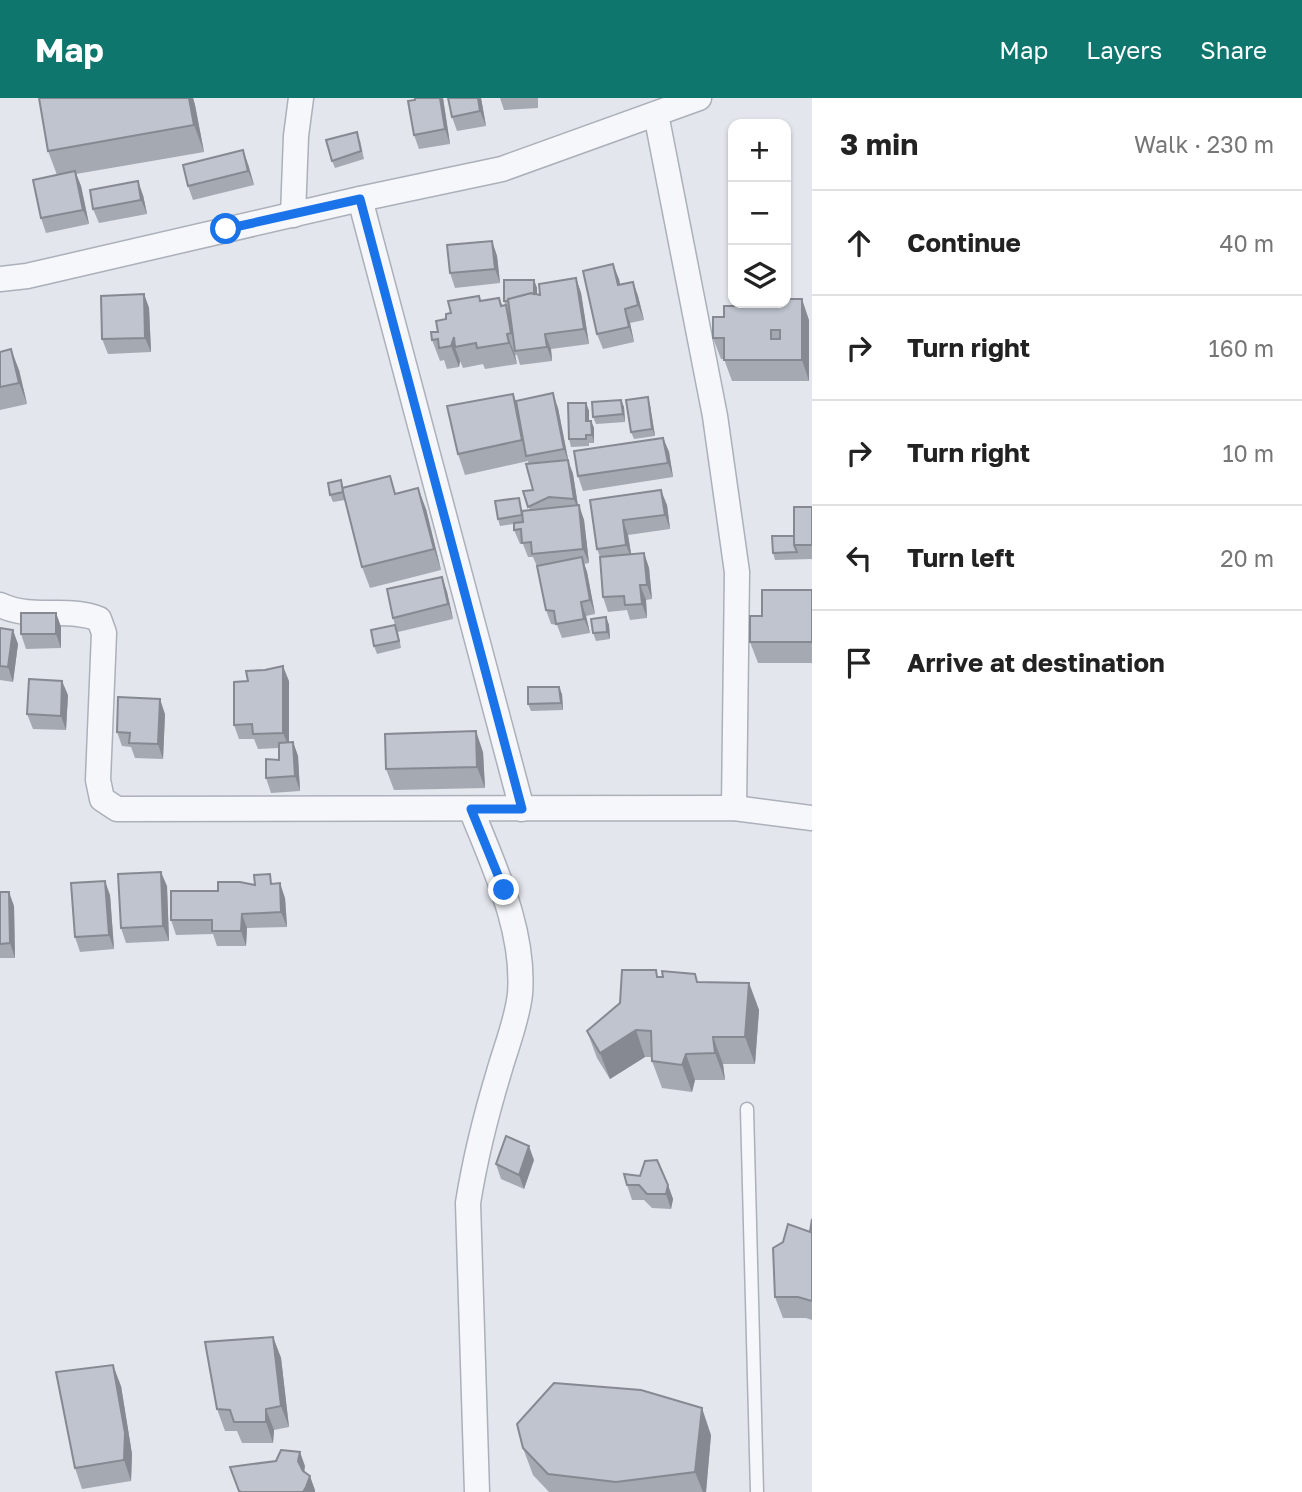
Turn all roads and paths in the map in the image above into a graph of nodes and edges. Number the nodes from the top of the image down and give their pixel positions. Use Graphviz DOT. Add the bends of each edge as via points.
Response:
graph roads {
  1 [pos="301,98"];
  2 [pos="699,98"];
  3 [pos="656,114"];
  4 [pos="360,199"];
  5 [pos="293,215"];
  6 [pos="0,279"];
  7 [pos="0,605"];
  8 [pos="734,808"];
  9 [pos="471,809"];
  10 [pos="522,809"];
  11 [pos="812,818"];
  12 [pos="747,1109"];
  13 [pos="477,1492"];
  14 [pos="757,1492"];
  1 -- 5 [label="street"];
  2 -- 3 [label="street"];
  3 -- 4 [label="street" via="502,169"];
  3 -- 8 [label="street" via="715,416 737,572"];
  4 -- 5 [label="street"];
  4 -- 10 [label="street"];
  5 -- 6 [label="street"];
  7 -- 9 [label="street" via="18,613 87,614 99,619 104,633 98,780 102,799 117,809"];
  8 -- 10 [label="street"];
  8 -- 11 [label="street"];
  9 -- 10 [label="street"];
  9 -- 13 [label="street" via="504,890 517,951 520,994 468,1203"];
  12 -- 14 [label="lane"];
}
